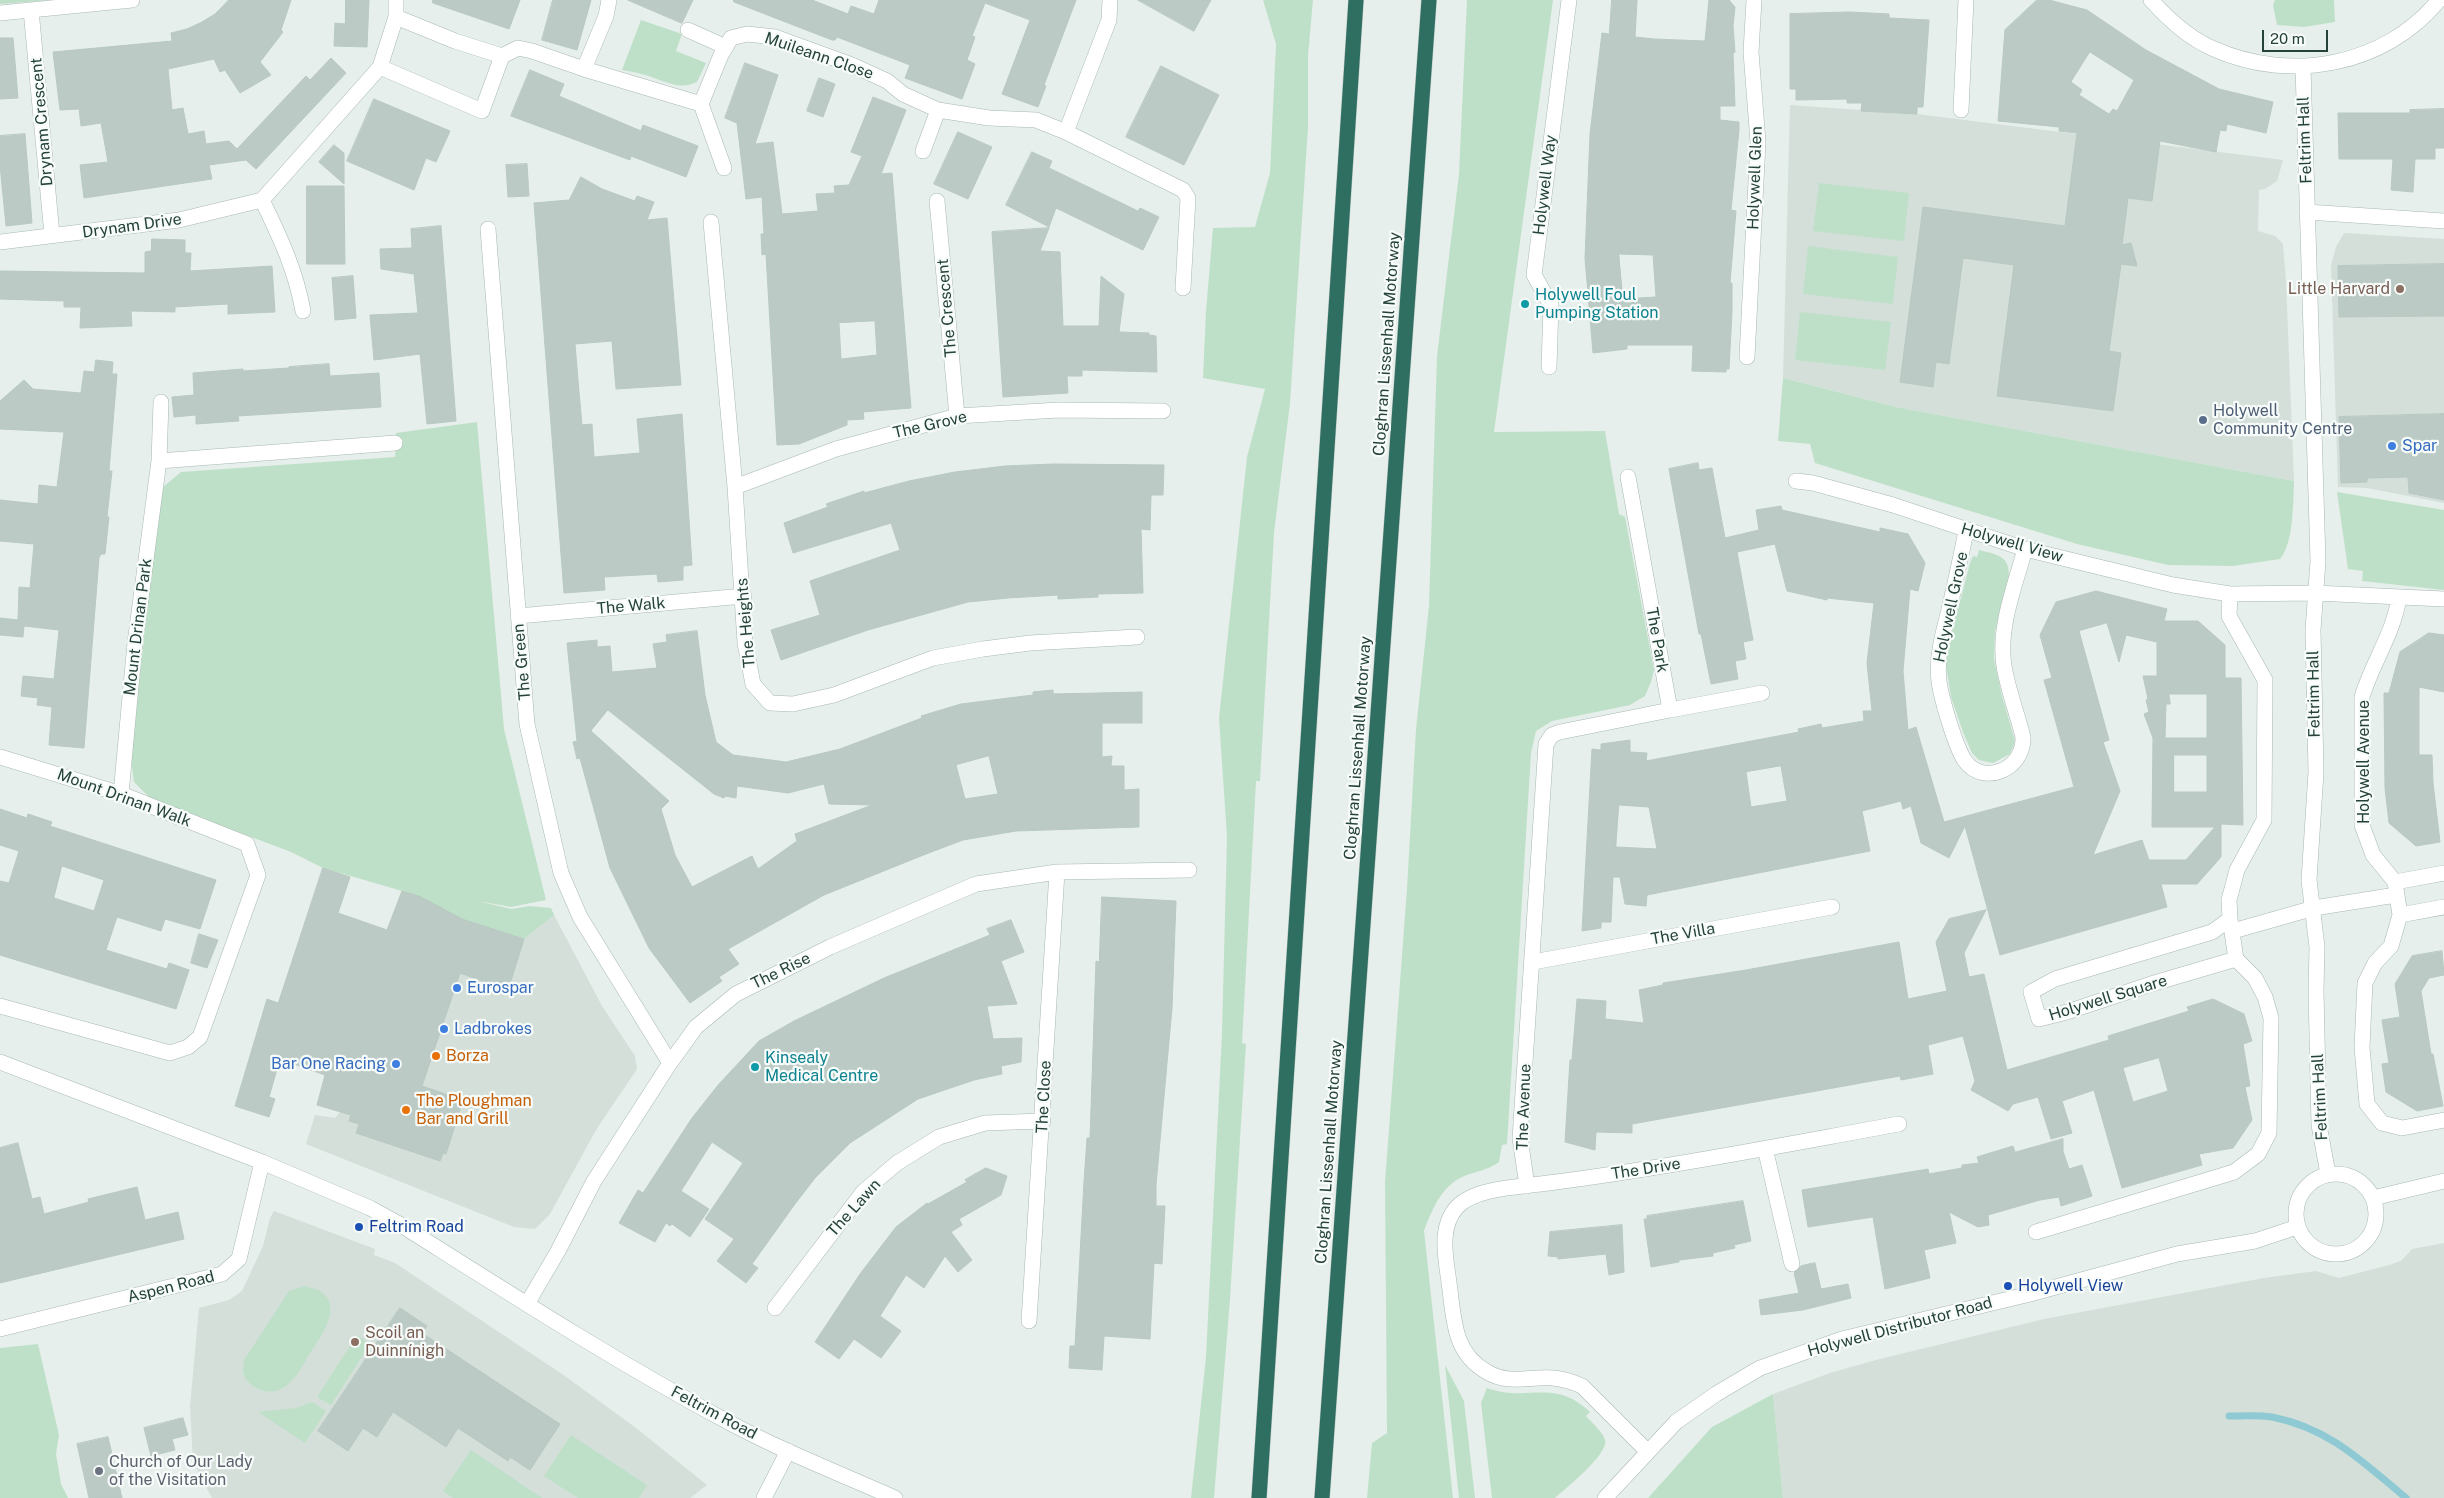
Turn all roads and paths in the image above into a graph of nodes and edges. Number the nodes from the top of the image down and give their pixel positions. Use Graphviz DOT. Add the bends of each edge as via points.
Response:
graph roads {
  1 [pos="132,0"];
  2 [pos="396,0"];
  3 [pos="609,0"];
  4 [pos="1110,0"];
  5 [pos="1356,0"];
  6 [pos="1429,0"];
  7 [pos="1569,0"];
  8 [pos="1754,0"];
  9 [pos="1966,0"];
  10 [pos="2151,0"];
  11 [pos="2439,0"];
  12 [pos="31,10"];
  13 [pos="0,13"];
  14 [pos="396,17"];
  15 [pos="688,30"];
  16 [pos="726,47"];
  17 [pos="502,56"];
  18 [pos="380,67"];
  19 [pos="2303,67"];
  20 [pos="584,70"];
  21 [pos="701,104"];
  22 [pos="938,110"];
  23 [pos="1961,110"];
  24 [pos="1066,132"];
  25 [pos="924,151"];
  26 [pos="724,168"];
  27 [pos="262,200"];
  28 [pos="937,201"];
  29 [pos="2307,212"];
  30 [pos="2444,221"];
  31 [pos="711,222"];
  32 [pos="488,229"];
  33 [pos="52,235"];
  34 [pos="0,242"];
  35 [pos="1183,288"];
  36 [pos="303,311"];
  37 [pos="1746,357"];
  38 [pos="1549,367"];
  39 [pos="161,402"];
  40 [pos="1163,411"];
  41 [pos="957,416"];
  42 [pos="395,443"];
  43 [pos="159,461"];
  44 [pos="1628,477"];
  45 [pos="1796,481"];
  46 [pos="735,486"];
  47 [pos="1966,531"];
  48 [pos="2025,549"];
  49 [pos="2315,593"];
  50 [pos="2230,594"];
  51 [pos="744,596"];
  52 [pos="2399,598"];
  53 [pos="2444,599"];
  54 [pos="518,616"];
  55 [pos="1137,637"];
  56 [pos="1762,693"];
  57 [pos="1670,710"];
  58 [pos="0,757"];
  59 [pos="121,794"];
  60 [pos="1189,870"];
  61 [pos="1057,872"];
  62 [pos="2444,873"];
  63 [pos="2395,889"];
  64 [pos="1832,907"];
  65 [pos="2444,907"];
  66 [pos="2314,908"];
  67 [pos="2400,915"];
  68 [pos="2231,925"];
  69 [pos="2236,959"];
  70 [pos="1533,962"];
  71 [pos="0,1006"];
  72 [pos="0,1062"];
  73 [pos="670,1062"];
  74 [pos="2444,1120"];
  75 [pos="1043,1121"];
  76 [pos="1899,1124"];
  77 [pos="1765,1148"];
  78 [pos="262,1162"];
  79 [pos="2328,1174"];
  80 [pos="2444,1181"];
  81 [pos="1527,1186"];
  82 [pos="2373,1198"];
  83 [pos="2297,1227"];
  84 [pos="2036,1232"];
  85 [pos="1792,1264"];
  86 [pos="527,1304"];
  87 [pos="775,1308"];
  88 [pos="1029,1321"];
  89 [pos="0,1329"];
  90 [pos="1648,1451"];
  91 [pos="788,1452"];
  92 [pos="764,1498"];
  93 [pos="895,1498"];
  94 [pos="1259,1498"];
  95 [pos="1322,1498"];
  96 [pos="1605,1498"];
  1 -- 12 [label="street"];
  2 -- 14 [label="street"];
  3 -- 20 [label="street" via="606,16"];
  4 -- 24 [label="street" via="1109,20"];
  5 -- 94 [label="highway"];
  6 -- 95 [label="highway, Cloghran Lissenhall Motorway"];
  7 -- 38 [label="street, Holywell Way" via="1534,275 1551,305"];
  8 -- 37 [label="street, Holywell Glen" via="1751,52 1758,142"];
  9 -- 23 [label="street"];
  10 -- 19 [label="street" via="2168,18 2212,48 2251,63"];
  11 -- 19 [label="street" via="2427,15 2386,45 2347,61"];
  12 -- 13 [label="street"];
  12 -- 33 [label="street, Drynam Crescent"];
  14 -- 17 [label="street"];
  14 -- 18 [label="street"];
  15 -- 16 [label="street"];
  16 -- 21 [label="street"];
  16 -- 22 [label="street, Muileann Close" via="732,38 747,34 775,37 852,64"];
  17 -- 18 [label="street" via="482,111"];
  17 -- 20 [label="street" via="518,48"];
  18 -- 27 [label="street"];
  19 -- 29 [label="street, Feltrim Hall"];
  20 -- 21 [label="street"];
  21 -- 26 [label="street"];
  22 -- 24 [label="street, Muileann Close" via="989,118 1036,120"];
  22 -- 25 [label="street"];
  24 -- 35 [label="street, Muileann Close" via="1183,190 1188,198"];
  27 -- 33 [label="street, Drynam Drive" via="179,220"];
  27 -- 36 [label="street" via="291,263"];
  28 -- 41 [label="street, The Crescent"];
  29 -- 30 [label="street"];
  29 -- 49 [label="street, Feltrim Hall" via="2317,513"];
  31 -- 46 [label="street, The Heights"];
  32 -- 54 [label="street, The Green"];
  33 -- 34 [label="street, Drynam Drive"];
  39 -- 43 [label="street, Mount Drinan Park"];
  40 -- 41 [label="street, The Grove" via="1059,410"];
  41 -- 46 [label="street, The Grove" via="836,448"];
  42 -- 43 [label="street"];
  43 -- 59 [label="street, Mount Drinan Park" via="135,643"];
  44 -- 57 [label="street, The Park"];
  45 -- 47 [label="street, Holywell View" via="1813,482 1893,505"];
  46 -- 51 [label="street, The Heights"];
  47 -- 48 [label="street, Holywell View"];
  47 -- 48 [label="street, Holywell Grove" via="1939,652 1938,673 1942,698 1961,754 1972,768 1982,772 2009,767 2017,761 2023,745 2004,665 2003,647 2010,601"];
  48 -- 50 [label="street, Holywell View" via="2142,579"];
  49 -- 50 [label="street, Holywell View"];
  49 -- 52 [label="street"];
  49 -- 66 [label="street, Feltrim Hall" via="2316,772 2309,880"];
  50 -- 68 [label="street" via="2229,616 2266,680 2264,820 2237,870 2229,900"];
  51 -- 54 [label="street, The Walk"];
  51 -- 55 [label="street, The Heights" via="745,643 753,684 770,703 793,704 834,695 933,658 983,649"];
  52 -- 53 [label="street"];
  52 -- 63 [label="street, Holywell Avenue" via="2396,616 2362,697 2362,826"];
  54 -- 73 [label="street, The Green" via="527,724 566,888 580,917"];
  56 -- 57 [label="street"];
  57 -- 70 [label="street, The Avenue" via="1568,730 1548,739"];
  58 -- 59 [label="street, Mount Drinan Walk"];
  59 -- 71 [label="street, Mount Drinan Walk" via="246,844 258,875 200,1037 188,1047 170,1052"];
  60 -- 61 [label="street, The Rise"];
  61 -- 73 [label="street, The Rise" via="976,884 830,947 736,994 696,1027"];
  61 -- 75 [label="street, The Close"];
  62 -- 63 [label="street"];
  63 -- 66 [label="street"];
  63 -- 67 [label="street, Holywell Avenue"];
  64 -- 70 [label="street, The Villa"];
  65 -- 67 [label="street"];
  66 -- 68 [label="street"];
  66 -- 79 [label="street, Feltrim Hall" via="2318,947 2319,1125"];
  67 -- 74 [label="street, Holywell Avenue" via="2391,946 2375,963 2365,983 2362,1048 2367,1104 2382,1123 2402,1128"];
  68 -- 69 [label="street"];
  68 -- 69 [label="street, Holywell Square" via="2055,979 2031,992 2039,1019"];
  69 -- 84 [label="street" via="2255,978 2271,1018 2269,1133 2258,1154 2234,1172"];
  70 -- 81 [label="street, The Avenue" via="1520,1138"];
  72 -- 78 [label="street, Feltrim Road"];
  73 -- 86 [label="street, The Rise" via="594,1181"];
  75 -- 87 [label="street, The Lawn" via="985,1123 939,1137 897,1163 863,1192"];
  75 -- 88 [label="street, The Close"];
  76 -- 77 [label="street, The Drive"];
  77 -- 81 [label="street, The Drive" via="1632,1172"];
  77 -- 85 [label="street"];
  78 -- 86 [label="street, Feltrim Road" via="370,1208"];
  78 -- 89 [label="street, Aspen Road" via="239,1259 222,1274"];
  79 -- 82 [label="street" via="2354,1178"];
  79 -- 83 [label="street" via="2307,1184 2300,1194 2295,1216"];
  80 -- 82 [label="street"];
  81 -- 90 [label="street" via="1480,1194 1458,1206 1451,1216 1446,1227 1445,1248 1455,1334 1478,1366 1501,1379 1552,1378 1582,1386"];
  82 -- 83 [label="street" via="2376,1220 2372,1231 2357,1248 2347,1253 2335,1255 2311,1247"];
  83 -- 90 [label="street, Holywell Distributor Road" via="2255,1240 2177,1254 2030,1294 1842,1339 1760,1368 1676,1422"];
  86 -- 91 [label="street, Feltrim Road" via="608,1355"];
  90 -- 96 [label="street, Holywell Distributor Road"];
  91 -- 92 [label="street"];
  91 -- 93 [label="street, Feltrim Road"];
}
